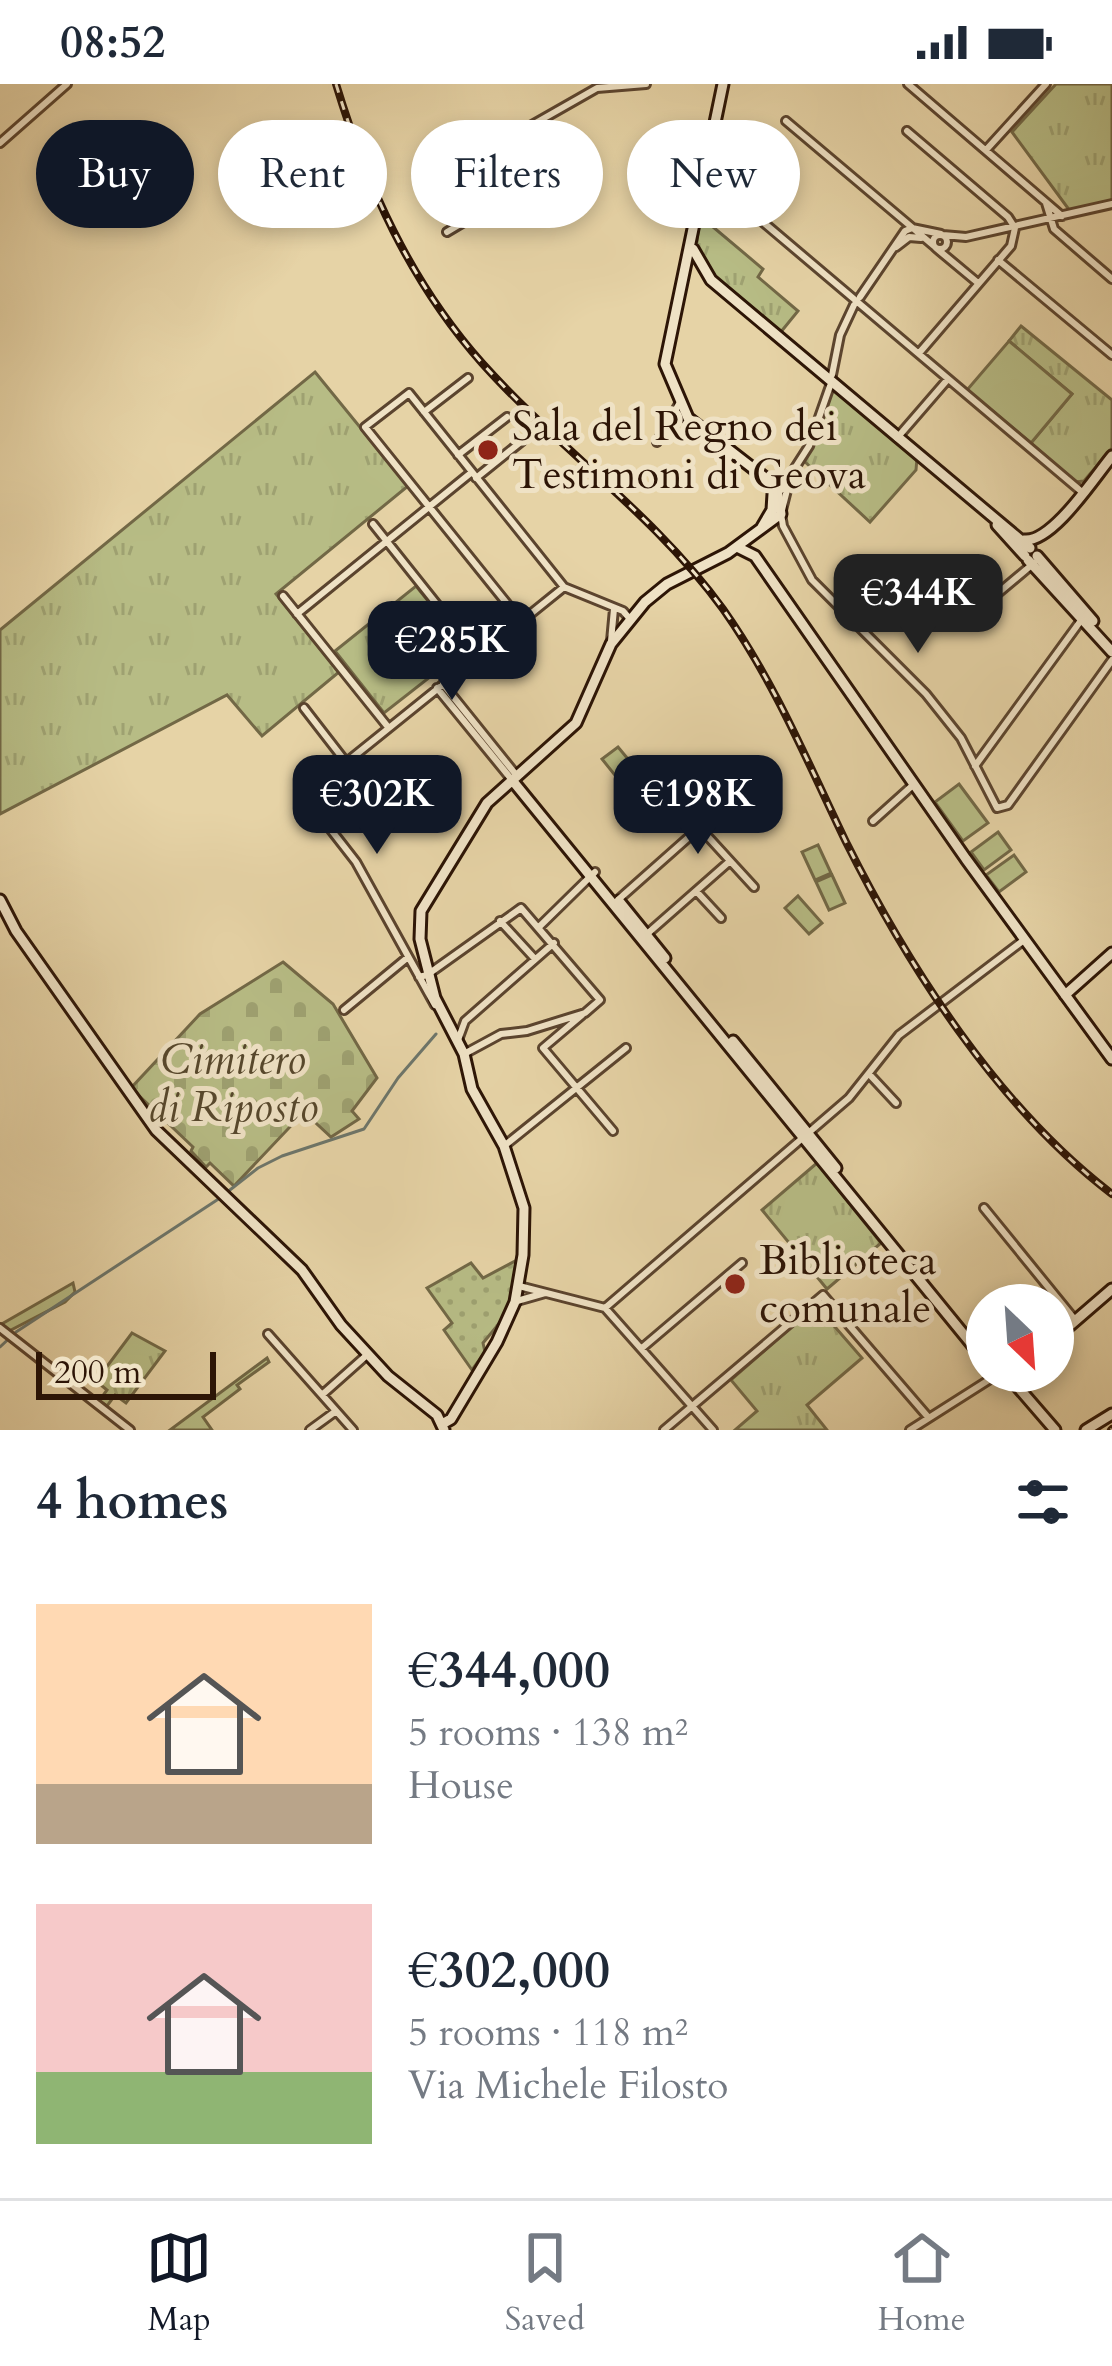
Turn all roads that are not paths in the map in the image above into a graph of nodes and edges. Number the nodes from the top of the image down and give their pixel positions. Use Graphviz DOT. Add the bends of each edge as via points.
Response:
graph roads {
  1 [pos="67,84"];
  2 [pos="646,84"];
  3 [pos="723,84"];
  4 [pos="908,84"];
  5 [pos="1046,84"];
  6 [pos="715,120"];
  7 [pos="907,131"];
  8 [pos="800,133"];
  9 [pos="0,143"];
  10 [pos="986,150"];
  11 [pos="1045,200"];
  12 [pos="1112,204"];
  13 [pos="896,215"];
  14 [pos="1062,216"];
  15 [pos="1050,219"];
  16 [pos="1033,223"];
  17 [pos="695,228"];
  18 [pos="771,228"];
  19 [pos="912,228"];
  20 [pos="1015,228"];
  21 [pos="447,232"];
  22 [pos="942,235"];
  23 [pos="897,238"];
  24 [pos="923,239"];
  25 [pos="692,244"];
  26 [pos="1011,246"];
  27 [pos="935,247"];
  28 [pos="890,254"];
  29 [pos="998,260"];
  30 [pos="688,265"];
  31 [pos="705,275"];
  32 [pos="1112,279"];
  33 [pos="978,283"];
  34 [pos="683,284"];
  35 [pos="860,297"];
  36 [pos="854,305"];
  37 [pos="919,353"];
  38 [pos="1112,355"];
  39 [pos="832,375"];
  40 [pos="468,378"];
  41 [pos="948,379"];
  42 [pos="830,386"];
  43 [pos="679,404"];
  44 [pos="424,412"];
  45 [pos="507,417"];
  46 [pos="897,439"];
  47 [pos="522,441"];
  48 [pos="657,442"];
  49 [pos="458,455"];
  50 [pos="1112,456"];
  51 [pos="474,475"];
  52 [pos="764,477"];
  53 [pos="789,477"];
  54 [pos="1082,492"];
  55 [pos="776,497"];
  56 [pos="429,507"];
  57 [pos="980,508"];
  58 [pos="769,522"];
  59 [pos="373,524"];
  60 [pos="747,539"];
  61 [pos="387,541"];
  62 [pos="737,547"];
  63 [pos="796,549"];
  64 [pos="755,551"];
  65 [pos="1034,554"];
  66 [pos="564,587"];
  67 [pos="283,596"];
  68 [pos="644,602"];
  69 [pos="616,610"];
  70 [pos="297,614"];
  71 [pos="972,615"];
  72 [pos="1085,616"];
  73 [pos="629,620"];
  74 [pos="521,621"];
  75 [pos="1112,643"];
  76 [pos="611,644"];
  77 [pos="478,656"];
  78 [pos="1112,657"];
  79 [pos="440,686"];
  80 [pos="304,708"];
  81 [pos="388,727"];
  82 [pos="345,761"];
  83 [pos="975,766"];
  84 [pos="514,778"];
  85 [pos="751,782"];
  86 [pos="914,785"];
  87 [pos="873,820"];
  88 [pos="700,828"];
  89 [pos="730,861"];
  90 [pos="593,874"];
  91 [pos="754,887"];
  92 [pos="696,891"];
  93 [pos="0,901"];
  94 [pos="616,902"];
  95 [pos="721,918"];
  96 [pos="500,921"];
  97 [pos="540,926"];
  98 [pos="633,928"];
  99 [pos="646,934"];
  100 [pos="420,939"];
  101 [pos="1024,940"];
  102 [pos="554,943"];
  103 [pos="402,945"];
  104 [pos="1112,953"];
  105 [pos="407,958"];
  106 [pos="535,959"];
  107 [pos="423,976"];
  108 [pos="1069,991"];
  109 [pos="344,1010"];
  110 [pos="585,1013"];
  111 [pos="458,1042"];
  112 [pos="626,1048"];
  113 [pos="464,1054"];
  114 [pos="1112,1058"];
  115 [pos="869,1074"];
  116 [pos="577,1089"];
  117 [pos="896,1103"];
  118 [pos="613,1131"];
  119 [pos="806,1136"];
  120 [pos="505,1146"];
  121 [pos="984,1208"];
  122 [pos="742,1263"];
  123 [pos="1045,1284"];
  124 [pos="519,1286"];
  125 [pos="1112,1289"];
  126 [pos="548,1292"];
  127 [pos="515,1302"];
  128 [pos="605,1308"];
  129 [pos="1074,1316"];
  130 [pos="966,1328"];
  131 [pos="3,1331"];
  132 [pos="268,1334"];
  133 [pos="966,1337"];
  134 [pos="642,1348"];
  135 [pos="368,1354"];
  136 [pos="970,1392"];
  137 [pos="1017,1392"];
  138 [pos="323,1394"];
  139 [pos="692,1406"];
  140 [pos="336,1411"];
  141 [pos="1112,1414"];
  142 [pos="928,1417"];
  143 [pos="446,1425"];
  144 [pos="130,1430"];
  145 [pos="310,1430"];
  146 [pos="353,1430"];
  147 [pos="664,1430"];
  148 [pos="713,1430"];
  149 [pos="910,1430"];
  150 [pos="1051,1430"];
  151 [pos="1086,1430"];
  1 -- 9 [label="street"];
  2 -- 21 [label="street" via="597,88 522,131 530,152 497,201"];
  3 -- 6 [label="street"];
  4 -- 10 [label="street"];
  5 -- 10 [label="street"];
  7 -- 20 [label="street"];
  8 -- 13 [label="street"];
  10 -- 11 [label="street"];
  11 -- 14 [label="street"];
  11 -- 15 [label="street"];
  12 -- 14 [label="street"];
  13 -- 19 [label="street"];
  13 -- 23 [label="street"];
  14 -- 15 [label="street"];
  15 -- 16 [label="street"];
  15 -- 32 [label="street"];
  16 -- 20 [label="street"];
  16 -- 26 [label="street"];
  17 -- 25 [label="street"];
  18 -- 37 [label="street"];
  19 -- 22 [label="street"];
  19 -- 23 [label="street"];
  19 -- 24 [label="street"];
  20 -- 22 [label="street"];
  20 -- 26 [label="street"];
  22 -- 27 [label="street" via="946,245"];
  23 -- 28 [label="street"];
  24 -- 27 [label="street"];
  24 -- 28 [label="street" via="904,239"];
  25 -- 30 [label="street"];
  25 -- 31 [label="street"];
  26 -- 29 [label="street"];
  27 -- 33 [label="street"];
  28 -- 35 [label="street"];
  29 -- 33 [label="street"];
  29 -- 38 [label="street"];
  30 -- 31 [label="street"];
  30 -- 34 [label="street"];
  31 -- 34 [label="street"];
  31 -- 46 [label="street"];
  33 -- 37 [label="street"];
  34 -- 43 [label="street" via="664,358"];
  36 -- 39 [label="street"];
  37 -- 41 [label="street"];
  40 -- 44 [label="street"];
  41 -- 46 [label="street"];
  41 -- 54 [label="street"];
  42 -- 53 [label="street"];
  43 -- 48 [label="street"];
  43 -- 52 [label="street"];
  44 -- 49 [label="street"];
  44 -- 56 [label="street" via="409,393 365,427"];
  45 -- 49 [label="street"];
  46 -- 57 [label="street"];
  47 -- 51 [label="street"];
  49 -- 51 [label="street"];
  50 -- 54 [label="street"];
  51 -- 56 [label="street"];
  51 -- 66 [label="street"];
  52 -- 53 [label="street" via="780,485"];
  52 -- 55 [label="street"];
  53 -- 55 [label="street"];
  53 -- 58 [label="street"];
  54 -- 65 [label="street"];
  55 -- 58 [label="street"];
  56 -- 61 [label="street"];
  56 -- 74 [label="street"];
  57 -- 65 [label="street"];
  57 -- 65 [label="street"];
  58 -- 60 [label="street"];
  58 -- 63 [label="street"];
  58 -- 63 [label="street" via="783,526"];
  58 -- 64 [label="street"];
  59 -- 61 [label="street"];
  60 -- 62 [label="street"];
  60 -- 64 [label="street"];
  61 -- 70 [label="street"];
  61 -- 77 [label="street"];
  62 -- 64 [label="street"];
  62 -- 68 [label="street"];
  63 -- 83 [label="street" via="812,580 926,694"];
  64 -- 86 [label="street"];
  65 -- 71 [label="street"];
  65 -- 72 [label="street"];
  66 -- 69 [label="street"];
  66 -- 74 [label="street"];
  67 -- 70 [label="street"];
  68 -- 69 [label="street"];
  68 -- 73 [label="street"];
  69 -- 73 [label="street"];
  69 -- 76 [label="street"];
  70 -- 81 [label="street"];
  72 -- 75 [label="street"];
  72 -- 78 [label="street"];
  72 -- 83 [label="street"];
  73 -- 76 [label="street"];
  74 -- 77 [label="street"];
  76 -- 84 [label="street" via="576,723"];
  77 -- 79 [label="street"];
  78 -- 83 [label="street" via="1006,808 997,808"];
  79 -- 81 [label="street"];
  79 -- 84 [label="street"];
  80 -- 82 [label="street"];
  81 -- 82 [label="street"];
  82 -- 103 [label="street" via="307,800 356,862"];
  84 -- 90 [label="street"];
  84 -- 100 [label="street" via="487,802 425,904"];
  85 -- 88 [label="street"];
  86 -- 87 [label="street"];
  86 -- 101 [label="street"];
  88 -- 89 [label="street"];
  88 -- 94 [label="street"];
  89 -- 91 [label="street"];
  89 -- 92 [label="street"];
  90 -- 94 [label="street"];
  90 -- 97 [label="street"];
  92 -- 95 [label="street"];
  92 -- 99 [label="street"];
  93 -- 135 [label="street" via="147,1120 302,1270"];
  94 -- 98 [label="street"];
  94 -- 99 [label="street"];
  96 -- 97 [label="street" via="521,908"];
  96 -- 106 [label="street"];
  96 -- 107 [label="street"];
  97 -- 102 [label="street"];
  98 -- 99 [label="street"];
  98 -- 119 [label="street"];
  99 -- 119 [label="street"];
  100 -- 103 [label="street"];
  100 -- 107 [label="street"];
  101 -- 108 [label="street"];
  101 -- 115 [label="street" via="898,1035"];
  102 -- 106 [label="street"];
  102 -- 110 [label="street" via="600,1000"];
  103 -- 105 [label="street"];
  104 -- 108 [label="street"];
  105 -- 107 [label="street"];
  105 -- 109 [label="street"];
  106 -- 111 [label="street" via="464,1021"];
  107 -- 111 [label="street"];
  108 -- 114 [label="street"];
  110 -- 113 [label="street" via="501,1034"];
  110 -- 116 [label="street" via="543,1048"];
  111 -- 113 [label="street"];
  112 -- 116 [label="street"];
  113 -- 120 [label="street" via="472,1089"];
  115 -- 117 [label="street"];
  115 -- 119 [label="street"];
  116 -- 118 [label="street"];
  116 -- 120 [label="street"];
  119 -- 128 [label="street"];
  119 -- 130 [label="street"];
  119 -- 133 [label="street"];
  120 -- 124 [label="street" via="524,1208"];
  121 -- 123 [label="street"];
  122 -- 134 [label="street"];
  124 -- 126 [label="street"];
  124 -- 127 [label="street"];
  125 -- 129 [label="street"];
  126 -- 127 [label="street"];
  126 -- 128 [label="street"];
  127 -- 143 [label="street"];
  128 -- 134 [label="street"];
  131 -- 144 [label="street"];
  132 -- 138 [label="street"];
  134 -- 139 [label="street"];
  135 -- 138 [label="street"];
  135 -- 143 [label="street"];
  136 -- 142 [label="street"];
  137 -- 150 [label="street"];
  138 -- 140 [label="street"];
  139 -- 142 [label="street" via="823,1295"];
  139 -- 147 [label="street"];
  139 -- 148 [label="street"];
  140 -- 145 [label="street"];
  140 -- 146 [label="street"];
  141 -- 151 [label="street"];
  142 -- 149 [label="street"];
}
